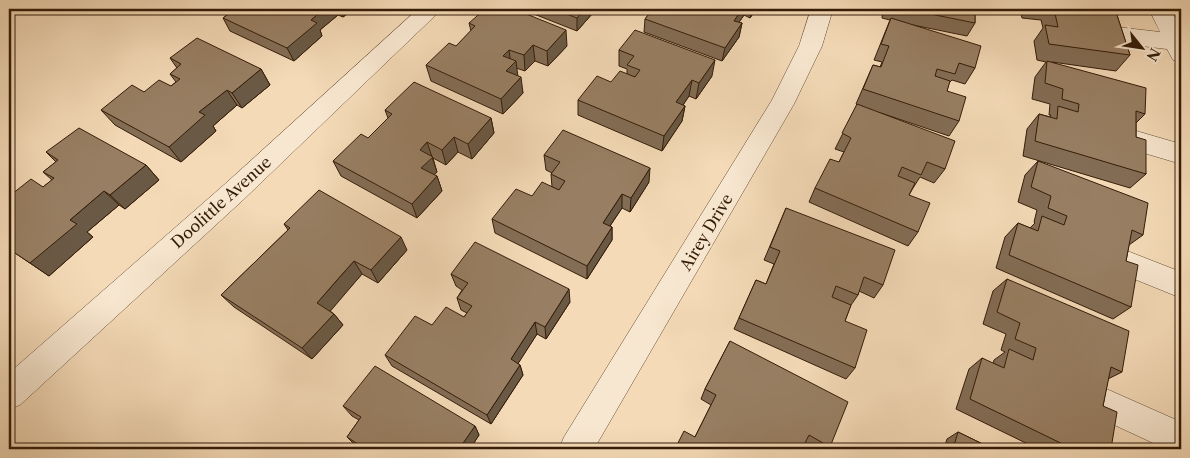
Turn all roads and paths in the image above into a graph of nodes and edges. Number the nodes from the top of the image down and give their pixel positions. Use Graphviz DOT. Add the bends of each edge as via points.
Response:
graph roads {
  1 [pos="431,9"];
  2 [pos="822,9"];
  3 [pos="1160,9"];
  4 [pos="1108,34"];
  5 [pos="1179,49"];
  6 [pos="1126,138"];
  7 [pos="1181,154"];
  8 [pos="1117,260"];
  9 [pos="1181,285"];
  10 [pos="9,394"];
  11 [pos="1093,399"];
  12 [pos="1181,439"];
  13 [pos="576,449"];
  1 -- 10 [label="street, Doolittle Avenue"];
  2 -- 13 [label="street, Airey Drive" via="810,48 782,104"];
  3 -- 5 [label="street"];
  4 -- 5 [label="street"];
  6 -- 7 [label="street"];
  8 -- 9 [label="street"];
  11 -- 12 [label="street"];
}
